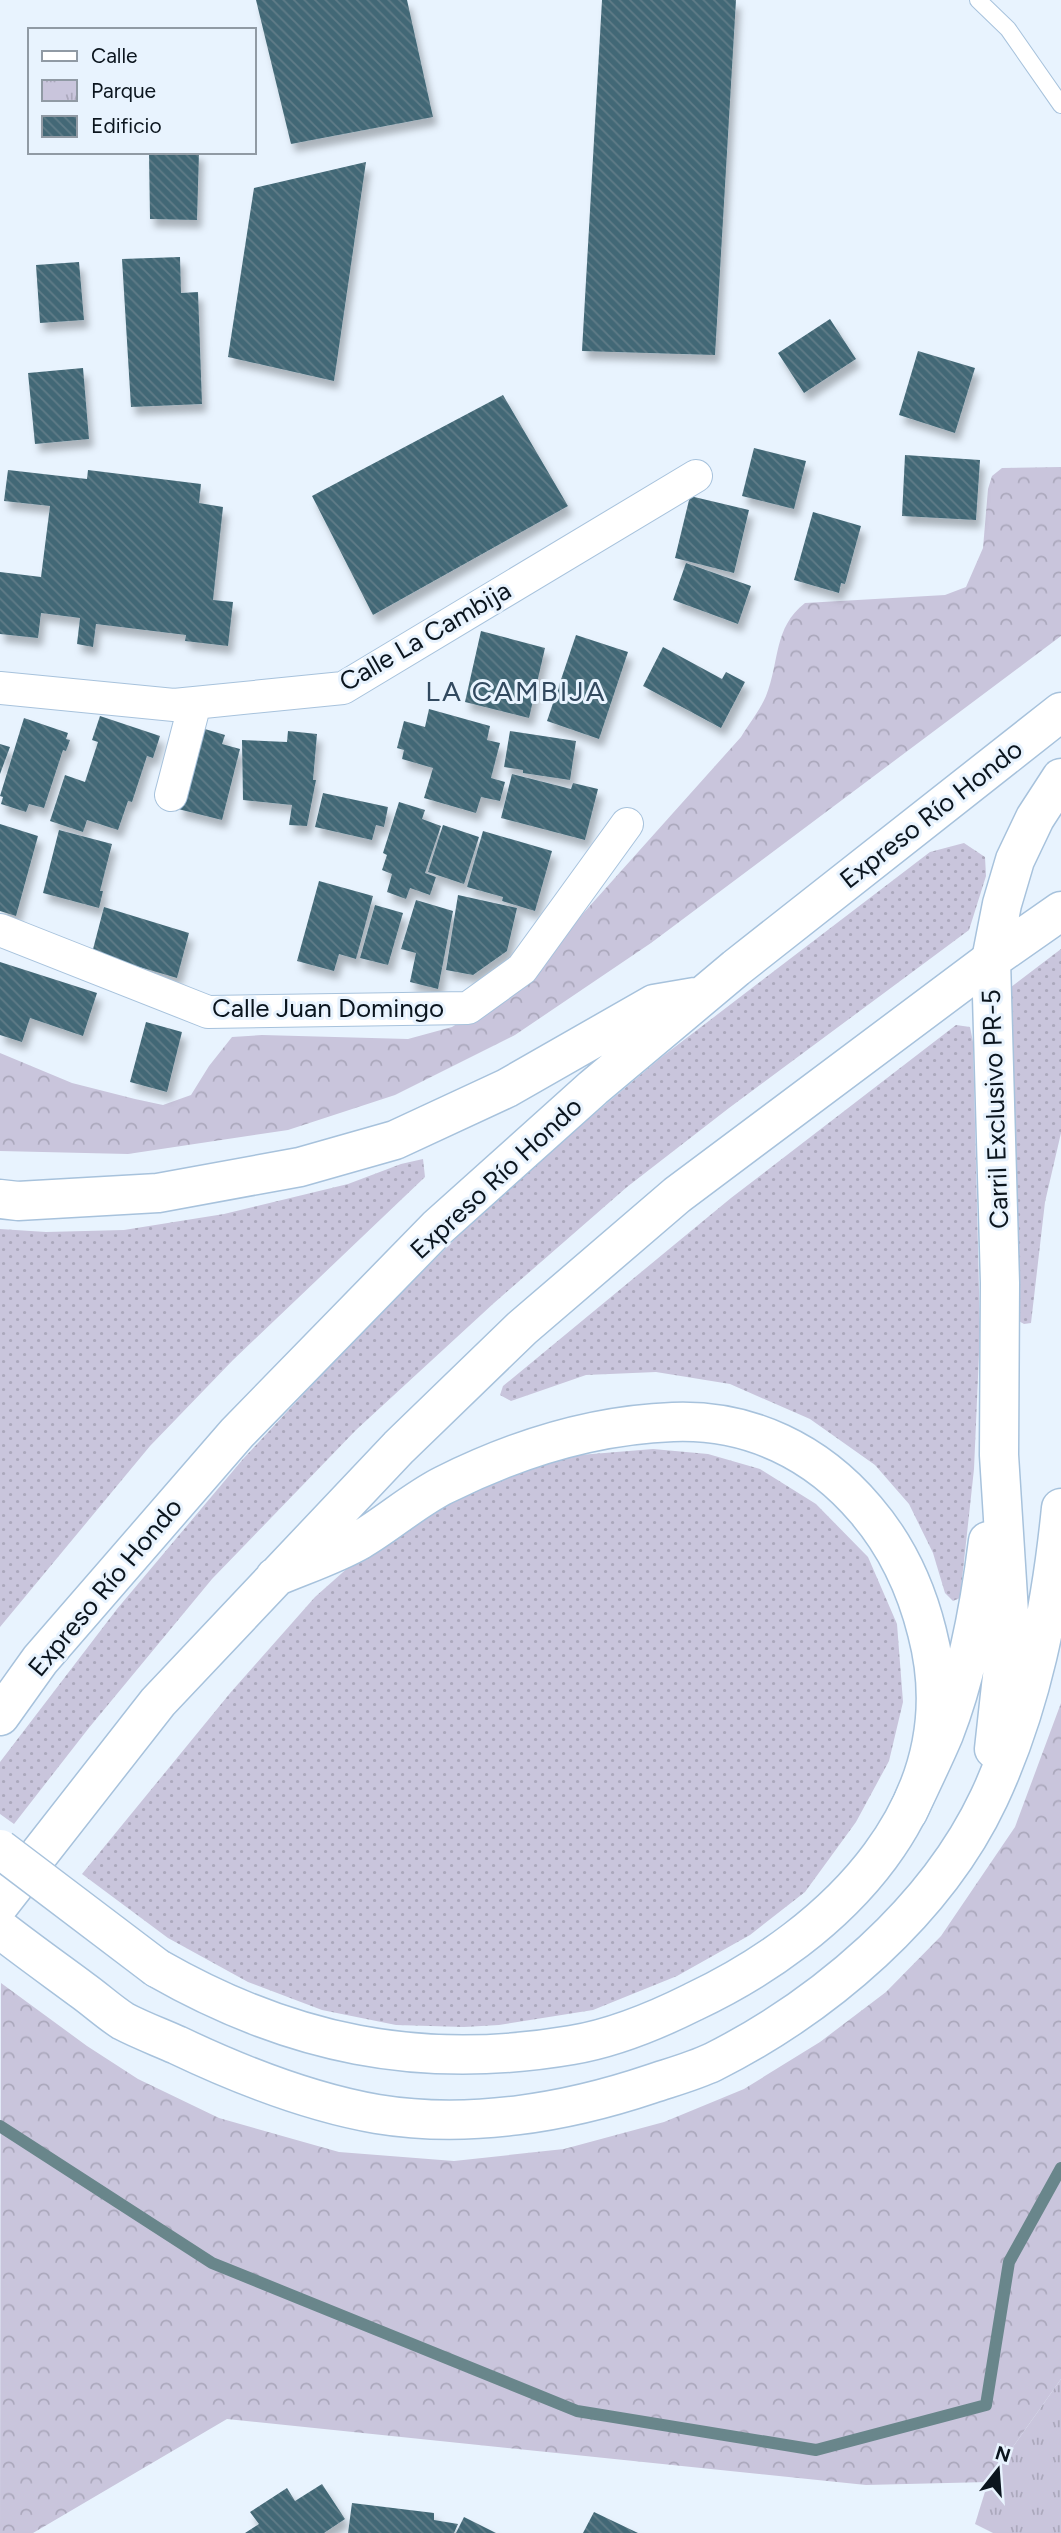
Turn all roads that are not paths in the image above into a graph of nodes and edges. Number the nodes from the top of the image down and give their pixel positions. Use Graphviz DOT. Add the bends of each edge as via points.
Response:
graph roads {
  1 [pos="978,0"];
  2 [pos="1061,104"];
  3 [pos="696,476"];
  4 [pos="0,688"];
  5 [pos="195,703"];
  6 [pos="1061,712"];
  7 [pos="1061,778"];
  8 [pos="171,795"];
  9 [pos="627,824"];
  10 [pos="1061,911"];
  11 [pos="0,930"];
  12 [pos="991,960"];
  13 [pos="704,995"];
  14 [pos="0,1199"];
  15 [pos="999,1455"];
  16 [pos="1061,1508"];
  17 [pos="275,1577"];
  18 [pos="0,1716"];
  19 [pos="988,1800"];
  20 [pos="908,1812"];
  21 [pos="0,1849"];
  22 [pos="0,1904"];
  23 [pos="0,1929"];
  1 -- 2 [label="lane" via="1008,29"];
  3 -- 5 [label="street, Calle La Cambija" via="343,688"];
  4 -- 5 [label="street, Calle La Cambija" via="174,705"];
  5 -- 8 [label="street"];
  6 -- 13 [label="highway, Expreso Río Hondo"];
  7 -- 12 [label="highway, Carril Exclusivo PR-5" via="1015,860"];
  9 -- 11 [label="street, Calle Juan Domingo" via="522,968 468,1008 208,1012"];
  10 -- 12 [label="highway"];
  12 -- 15 [label="highway, Carril Exclusivo PR-5" via="1000,1283"];
  12 -- 17 [label="highway" via="677,1195 522,1328 399,1447"];
  13 -- 14 [label="highway" via="654,1004 507,1088 395,1140 300,1167 158,1193"];
  13 -- 18 [label="highway, Expreso Río Hondo" via="593,1088 418,1248 237,1433 40,1660"];
  15 -- 19 [label="highway" via="1009,1613"];
  15 -- 20 [label="highway" via="985,1569 957,1695"];
  16 -- 19 [label="highway" via="1046,1624 1033,1681"];
  17 -- 20 [label="highway" via="357,1542 438,1488 549,1441 614,1427 676,1422 749,1431 781,1443 829,1471 878,1523 903,1564 936,1664 932,1742 924,1777"];
  17 -- 22 [label="highway" via="158,1702"];
  19 -- 23 [label="highway" via="951,1864 905,1922 796,2012 712,2062 579,2106 524,2114 416,2118 377,2113 245,2075 123,2021"];
  20 -- 21 [label="highway, bridge" via="893,1841 853,1891 787,1947 723,1988 631,2029 577,2044 474,2055 364,2048 274,2024 226,2005 157,1968"];
}
